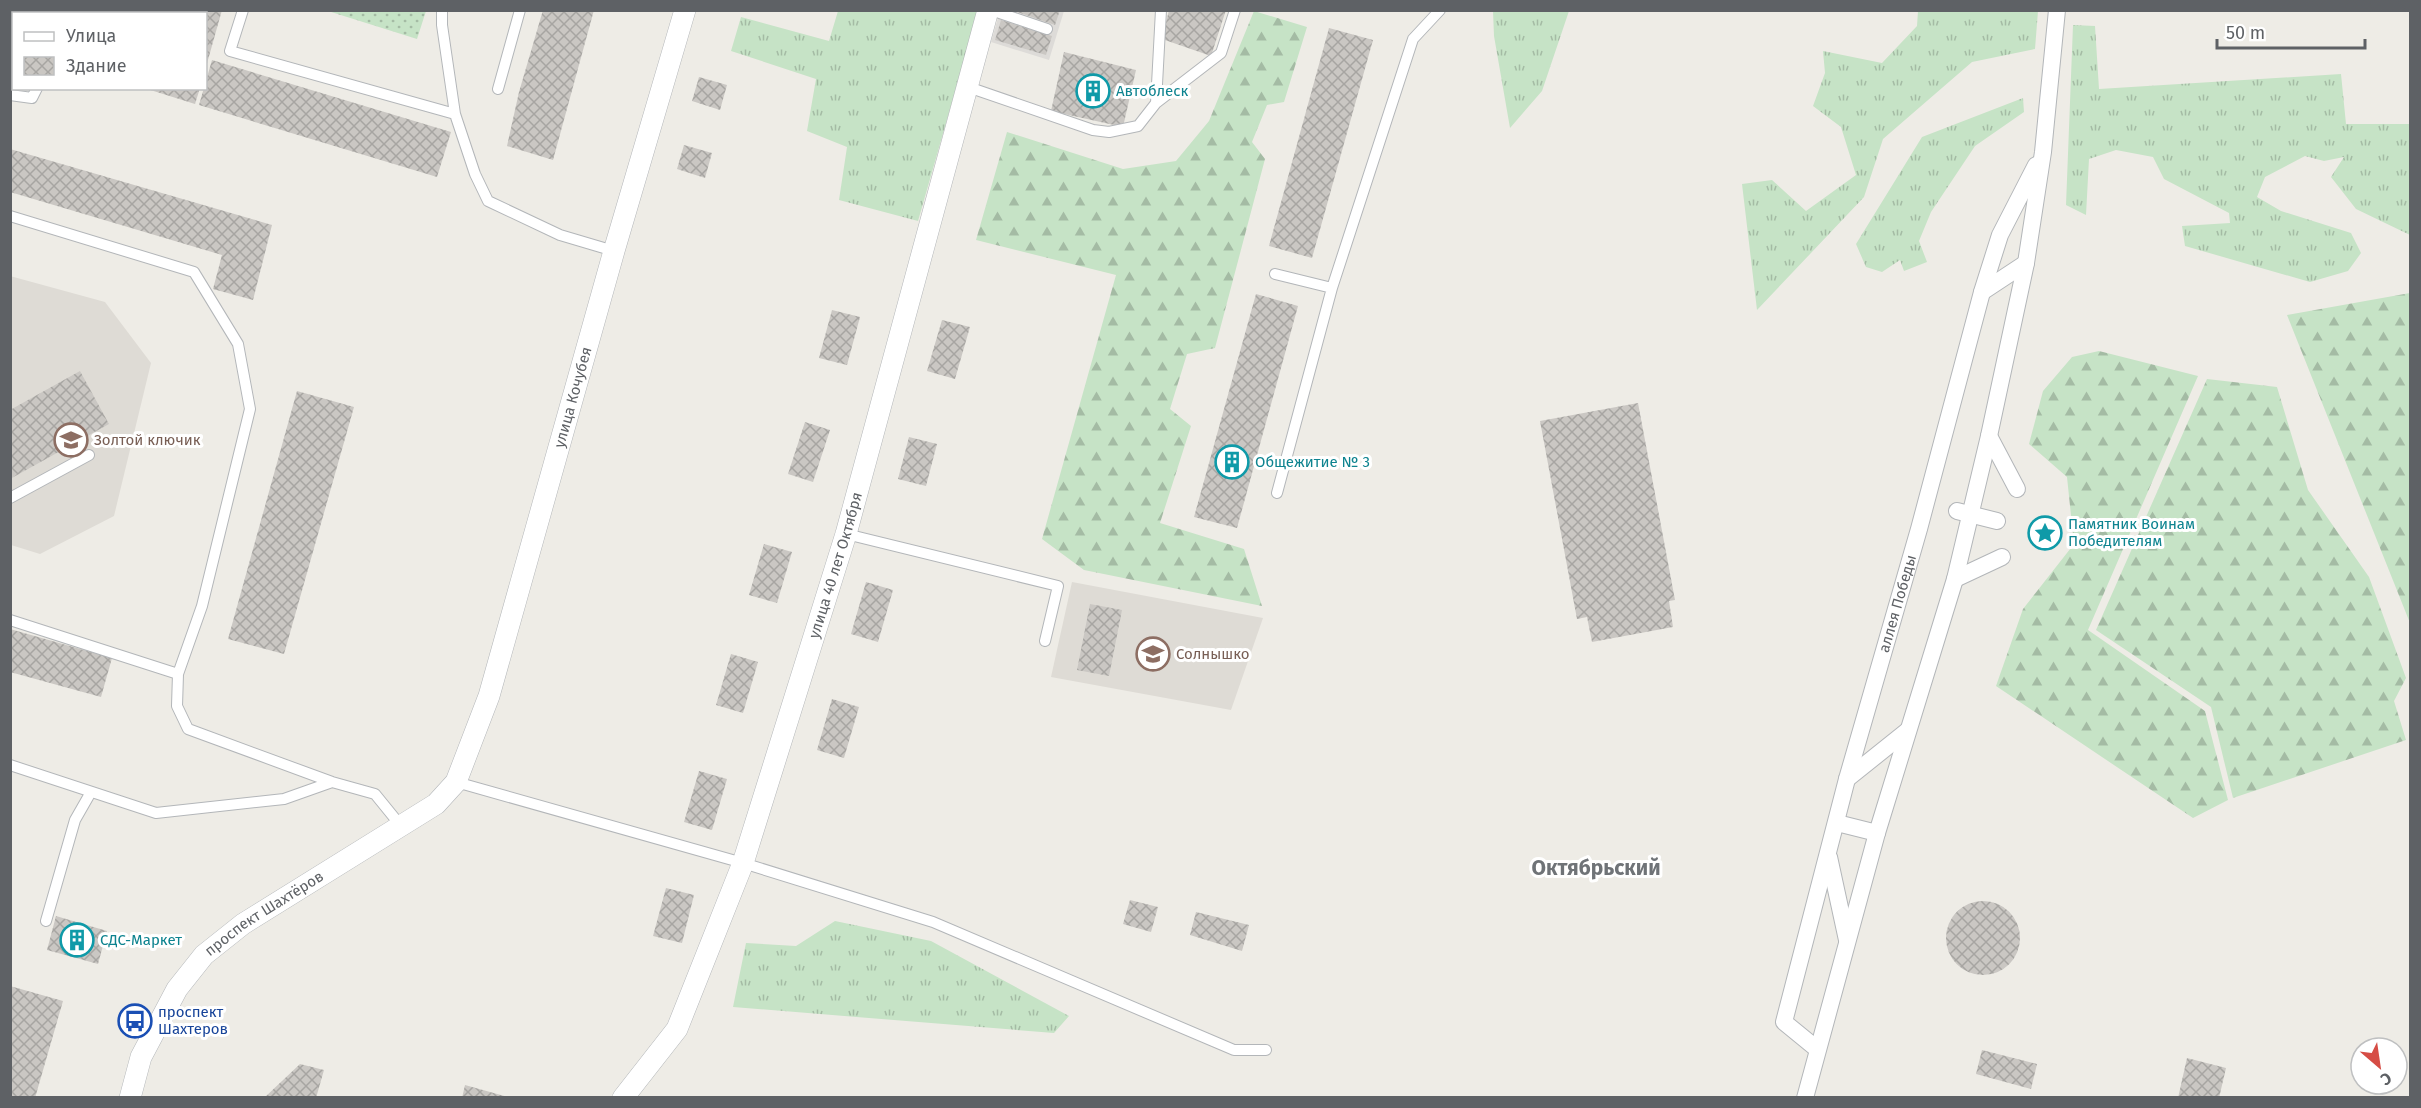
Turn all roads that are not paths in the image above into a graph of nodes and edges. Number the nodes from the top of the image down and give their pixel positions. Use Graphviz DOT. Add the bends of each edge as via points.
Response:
graph roads {
  1 [pos="243,10"];
  2 [pos="442,10"];
  3 [pos="520,10"];
  4 [pos="685,10"];
  5 [pos="989,10"];
  6 [pos="1161,10"];
  7 [pos="1234,10"];
  8 [pos="1440,10"];
  9 [pos="2057,10"];
  10 [pos="1047,29"];
  11 [pos="968,87"];
  12 [pos="498,89"];
  13 [pos="36,90"];
  14 [pos="10,95"];
  15 [pos="1156,104"];
  16 [pos="455,114"];
  17 [pos="2043,152"];
  18 [pos="10,216"];
  19 [pos="614,251"];
  20 [pos="2026,264"];
  21 [pos="1275,274"];
  22 [pos="1332,288"];
  23 [pos="1982,292"];
  24 [pos="1989,436"];
  25 [pos="89,455"];
  26 [pos="2017,489"];
  27 [pos="1277,493"];
  28 [pos="10,498"];
  29 [pos="1964,512"];
  30 [pos="1997,521"];
  31 [pos="846,534"];
  32 [pos="2002,557"];
  33 [pos="1954,579"];
  34 [pos="10,620"];
  35 [pos="1046,640"];
  36 [pos="178,674"];
  37 [pos="1907,731"];
  38 [pos="10,765"];
  39 [pos="1847,779"];
  40 [pos="332,782"];
  41 [pos="456,782"];
  42 [pos="91,792"];
  43 [pos="1837,823"];
  44 [pos="401,826"];
  45 [pos="1877,833"];
  46 [pos="1828,853"];
  47 [pos="743,863"];
  48 [pos="46,921"];
  49 [pos="1848,942"];
  50 [pos="1817,1049"];
  51 [pos="1266,1050"];
  52 [pos="130,1098"];
  53 [pos="623,1098"];
  54 [pos="1804,1098"];
  1 -- 16 [label="lane" via="230,51"];
  2 -- 16 [label="lane"];
  3 -- 12 [label="lane"];
  4 -- 19 [label="street, улица Кочубея"];
  5 -- 10 [label="lane"];
  5 -- 11 [label="street, улица 40 лет Октября"];
  6 -- 15 [label="lane"];
  7 -- 15 [label="lane" via="1221,53"];
  8 -- 22 [label="lane" via="1413,39"];
  9 -- 17 [label="street"];
  11 -- 15 [label="lane" via="1109,132 1138,126"];
  11 -- 31 [label="street, улица 40 лет Октября"];
  13 -- 14 [label="lane" via="33,98"];
  16 -- 19 [label="lane" via="488,201 560,236"];
  17 -- 20 [label="street"];
  17 -- 23 [label="street, аллея Победы" via="2000,235"];
  18 -- 36 [label="lane" via="194,272 238,344 250,408 202,606"];
  19 -- 41 [label="street, улица Кочубея" via="489,696"];
  20 -- 23 [label="street"];
  20 -- 24 [label="street"];
  21 -- 22 [label="lane"];
  22 -- 27 [label="lane"];
  23 -- 39 [label="street, аллея Победы"];
  24 -- 26 [label="street"];
  24 -- 29 [label="street"];
  25 -- 28 [label="lane"];
  29 -- 30 [label="street"];
  29 -- 33 [label="street"];
  31 -- 35 [label="lane" via="1058,586"];
  31 -- 47 [label="street, улица 40 лет Октября"];
  32 -- 33 [label="street"];
  33 -- 37 [label="street"];
  34 -- 36 [label="lane"];
  36 -- 40 [label="lane" via="177,706 188,729"];
  37 -- 39 [label="street"];
  37 -- 45 [label="street"];
  38 -- 42 [label="lane"];
  39 -- 43 [label="street, аллея Победы"];
  40 -- 42 [label="lane" via="284,799 156,813"];
  40 -- 44 [label="lane" via="375,794"];
  41 -- 44 [label="street, проспект Шахтёров" via="436,804"];
  41 -- 47 [label="lane"];
  42 -- 48 [label="lane" via="75,820"];
  43 -- 45 [label="street"];
  43 -- 46 [label="street, аллея Победы"];
  44 -- 52 [label="street, проспект Шахтёров" via="243,924 204,954 177,989 141,1057"];
  45 -- 49 [label="street"];
  46 -- 49 [label="street"];
  46 -- 50 [label="street, аллея Победы" via="1784,1022"];
  47 -- 51 [label="lane" via="933,922 1234,1050"];
  47 -- 53 [label="street, улица 40 лет Октября" via="678,1029"];
  49 -- 50 [label="street"];
  50 -- 54 [label="street"];
}
